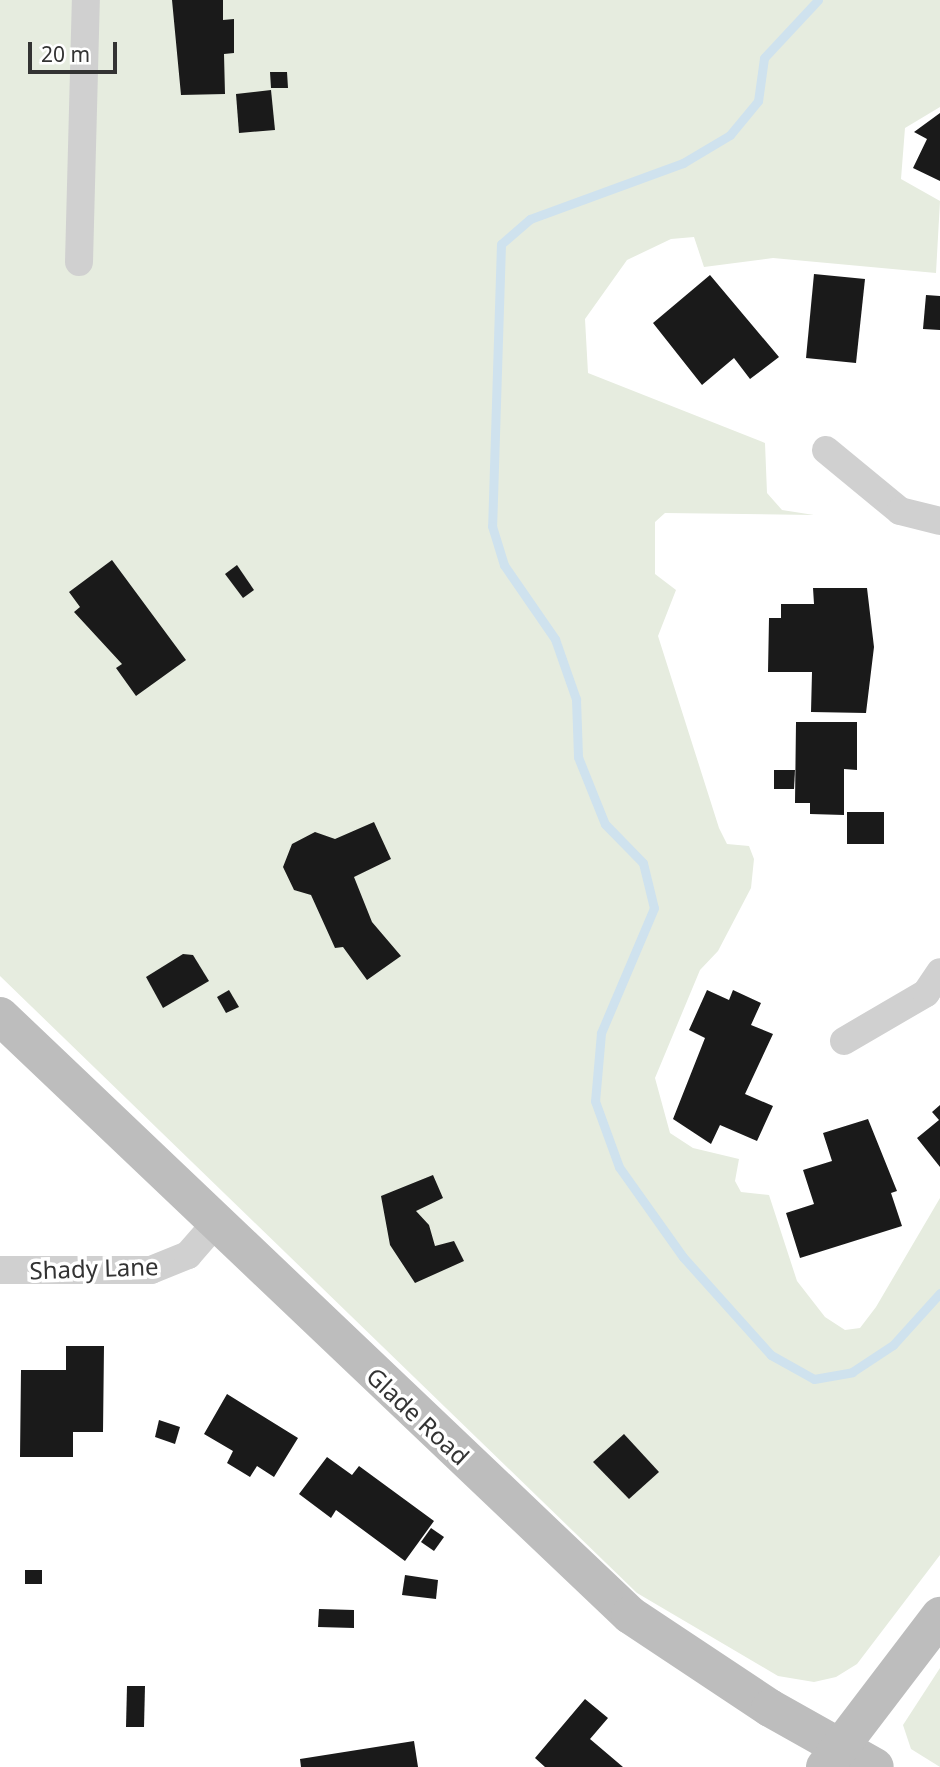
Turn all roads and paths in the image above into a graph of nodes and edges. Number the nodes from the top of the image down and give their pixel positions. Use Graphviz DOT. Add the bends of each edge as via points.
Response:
graph roads {
  1 [pos="86,0"];
  2 [pos="79,262"];
  3 [pos="826,450"];
  4 [pos="930,520"];
  5 [pos="940,972"];
  6 [pos="0,1016"];
  7 [pos="844,1041"];
  8 [pos="214,1225"];
  9 [pos="0,1270"];
  10 [pos="940,1616"];
  11 [pos="832,1757"];
  12 [pos="875,1767"];
  1 -- 2 [label="street"];
  3 -- 4 [label="street" via="869,491"];
  5 -- 7 [label="street" via="926,993"];
  6 -- 8 [label="street, Glade Road"];
  8 -- 9 [label="street, Shady Lane" via="188,1255 151,1270"];
  8 -- 11 [label="street, Glade Road" via="630,1615"];
  10 -- 11 [label="street"];
  11 -- 12 [label="street, Glade Road"];
}
